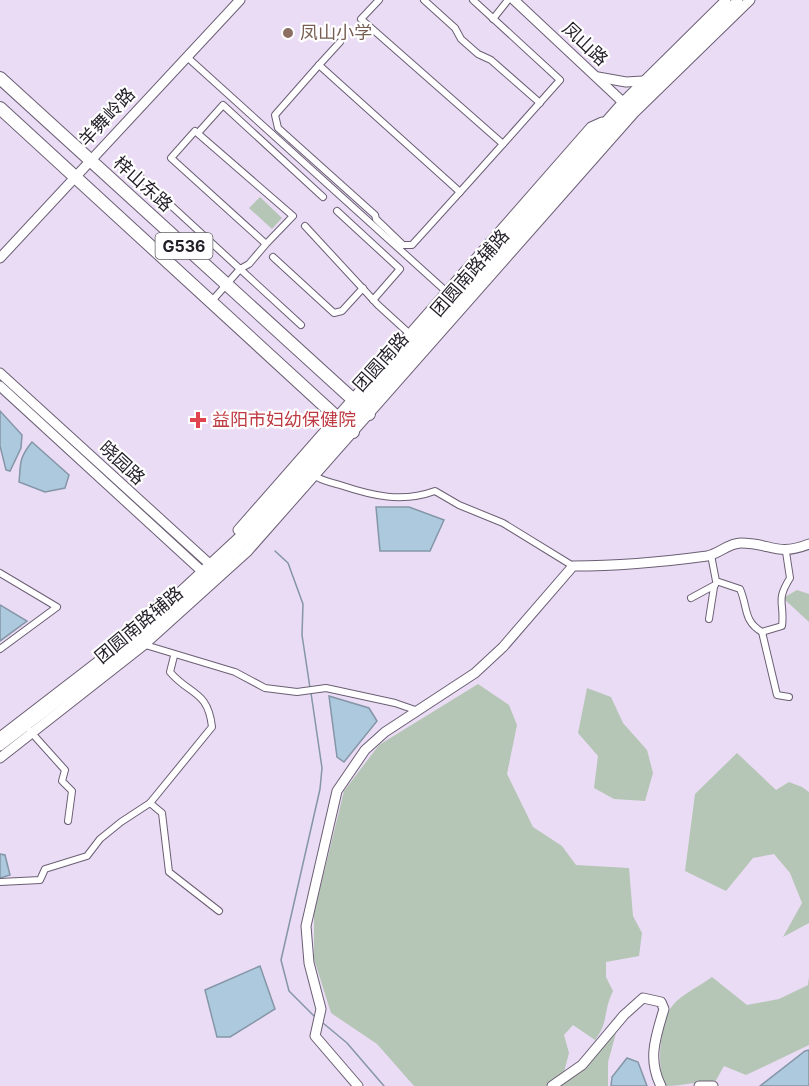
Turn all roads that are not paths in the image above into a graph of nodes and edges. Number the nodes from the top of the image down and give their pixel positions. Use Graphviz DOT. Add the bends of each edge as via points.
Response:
graph roads {
  1 [pos="240,0"];
  2 [pos="379,0"];
  3 [pos="424,0"];
  4 [pos="473,0"];
  5 [pos="508,0"];
  6 [pos="514,0"];
  7 [pos="717,0"];
  8 [pos="726,0"];
  9 [pos="738,0"];
  10 [pos="750,0"];
  11 [pos="493,19"];
  12 [pos="340,42"];
  13 [pos="187,57"];
  14 [pos="319,65"];
  15 [pos="596,77"];
  16 [pos="0,78"];
  17 [pos="644,80"];
  18 [pos="540,103"];
  19 [pos="0,108"];
  20 [pos="629,108"];
  21 [pos="198,133"];
  22 [pos="503,144"];
  23 [pos="90,160"];
  24 [pos="139,176"];
  25 [pos="75,177"];
  26 [pos="459,192"];
  27 [pos="323,197"];
  28 [pos="337,211"];
  29 [pos="305,226"];
  30 [pos="266,244"];
  31 [pos="273,257"];
  32 [pos="0,258"];
  33 [pos="240,268"];
  34 [pos="226,284"];
  35 [pos="363,288"];
  36 [pos="449,294"];
  37 [pos="373,300"];
  38 [pos="211,302"];
  39 [pos="302,325"];
  40 [pos="412,336"];
  41 [pos="0,373"];
  42 [pos="0,386"];
  43 [pos="360,406"];
  44 [pos="344,424"];
  45 [pos="312,473"];
  46 [pos="260,516"];
  47 [pos="244,523"];
  48 [pos="809,544"];
  49 [pos="786,552"];
  50 [pos="711,555"];
  51 [pos="573,566"];
  52 [pos="210,571"];
  53 [pos="0,573"];
  54 [pos="715,584"];
  55 [pos="691,598"];
  56 [pos="709,619"];
  57 [pos="762,632"];
  58 [pos="140,643"];
  59 [pos="0,649"];
  60 [pos="174,656"];
  61 [pos="789,697"];
  62 [pos="418,711"];
  63 [pos="0,729"];
  64 [pos="29,729"];
  65 [pos="0,737"];
  66 [pos="0,746"];
  67 [pos="0,758"];
  68 [pos="150,803"];
  69 [pos="68,821"];
  70 [pos="0,882"];
  71 [pos="219,911"];
  72 [pos="358,1086"];
  73 [pos="552,1086"];
  74 [pos="661,1086"];
  75 [pos="699,1086"];
  76 [pos="713,1086"];
  1 -- 13 [label="street, 羊舞岭路"];
  2 -- 22 [label="street" via="361,19"];
  3 -- 18 [label="street" via="477,54 491,60"];
  4 -- 11 [label="street"];
  5 -- 11 [label="street"];
  6 -- 15 [label="street, 凤山路"];
  7 -- 17 [label="street" via="653,64"];
  8 -- 17 [label="street, 团圆南路"];
  9 -- 20 [label="street, 团圆南路"];
  10 -- 20 [label="street, 团圆南路辅路"];
  11 -- 18 [label="street" via="560,80"];
  12 -- 14 [label="street"];
  13 -- 23 [label="street, 羊舞岭路"];
  13 -- 36 [label="street"];
  14 -- 26 [label="street"];
  14 -- 26 [label="street" via="275,115 278,128 403,245 411,245"];
  15 -- 17 [label="street" via="626,82"];
  15 -- 20 [label="street, 凤山路"];
  16 -- 23 [label="highway, 梓山东路 / G536"];
  17 -- 20 [label="street, 团圆南路"];
  18 -- 22 [label="street"];
  19 -- 25 [label="highway, G536"];
  20 -- 36 [label="street, 团圆南路" via="607,120"];
  20 -- 43 [label="street, 团圆南路辅路"];
  21 -- 27 [label="street" via="223,105"];
  21 -- 30 [label="street" via="293,216"];
  21 -- 30 [label="street" via="195,130 171,158"];
  22 -- 26 [label="street"];
  23 -- 25 [label="street, 羊舞岭路"];
  23 -- 34 [label="highway, 梓山东路 / G536"];
  24 -- 33 [label="street"];
  25 -- 32 [label="street, 羊舞岭路"];
  25 -- 38 [label="highway, G536"];
  28 -- 37 [label="street" via="400,269"];
  29 -- 35 [label="street"];
  30 -- 33 [label="street" via="249,264"];
  31 -- 35 [label="street" via="334,313 342,311"];
  33 -- 34 [label="street"];
  33 -- 39 [label="street"];
  34 -- 38 [label="street"];
  34 -- 43 [label="highway, 梓山东路 / G536"];
  35 -- 37 [label="street"];
  36 -- 40 [label="street, 团圆南路"];
  37 -- 40 [label="street"];
  38 -- 44 [label="highway, G536"];
  40 -- 43 [label="street, 团圆南路"];
  41 -- 52 [label="street, 晓园路"];
  42 -- 52 [label="street, 晓园路"];
  43 -- 44 [label="street, 团圆南路辅路"];
  43 -- 44 [label="street, 团圆南路辅路"];
  44 -- 45 [label="street"];
  44 -- 46 [label="street"];
  44 -- 47 [label="street, 团圆南路辅路"];
  45 -- 51 [label="street" via="360,492 390,498 416,498 435,490 502,523"];
  45 -- 52 [label="street, 团圆南路辅路" via="276,521"];
  46 -- 47 [label="street"];
  46 -- 52 [label="street"];
  47 -- 52 [label="street, 团圆南路辅路"];
  48 -- 49 [label="street"];
  49 -- 50 [label="street" via="742,543"];
  49 -- 57 [label="street" via="790,578 779,602 782,626"];
  50 -- 51 [label="street" via="611,566"];
  50 -- 54 [label="street"];
  51 -- 62 [label="street" via="503,647 475,673"];
  52 -- 58 [label="street"];
  52 -- 63 [label="street, 团圆南路辅路"];
  52 -- 65 [label="street"];
  53 -- 59 [label="street" via="57,607"];
  54 -- 55 [label="street"];
  54 -- 56 [label="street"];
  54 -- 57 [label="street" via="740,589 746,616"];
  57 -- 61 [label="street" via="777,695"];
  58 -- 60 [label="street"];
  58 -- 64 [label="street"];
  60 -- 62 [label="street" via="235,672 265,688 337,691 395,702"];
  60 -- 68 [label="street" via="170,672 210,710 212,727"];
  62 -- 72 [label="street" via="365,750 337,791 306,926 309,963 321,1009 315,1036"];
  64 -- 66 [label="street"];
  64 -- 67 [label="street"];
  64 -- 69 [label="street" via="65,770 62,781 72,791"];
  68 -- 70 [label="street" via="100,839 87,856 45,869 40,880"];
  68 -- 71 [label="street" via="162,813 169,872"];
  73 -- 74 [label="street" via="582,1065 643,998 661,1002 664,1009 652,1058"];
  75 -- 76 [label="street"];
}
